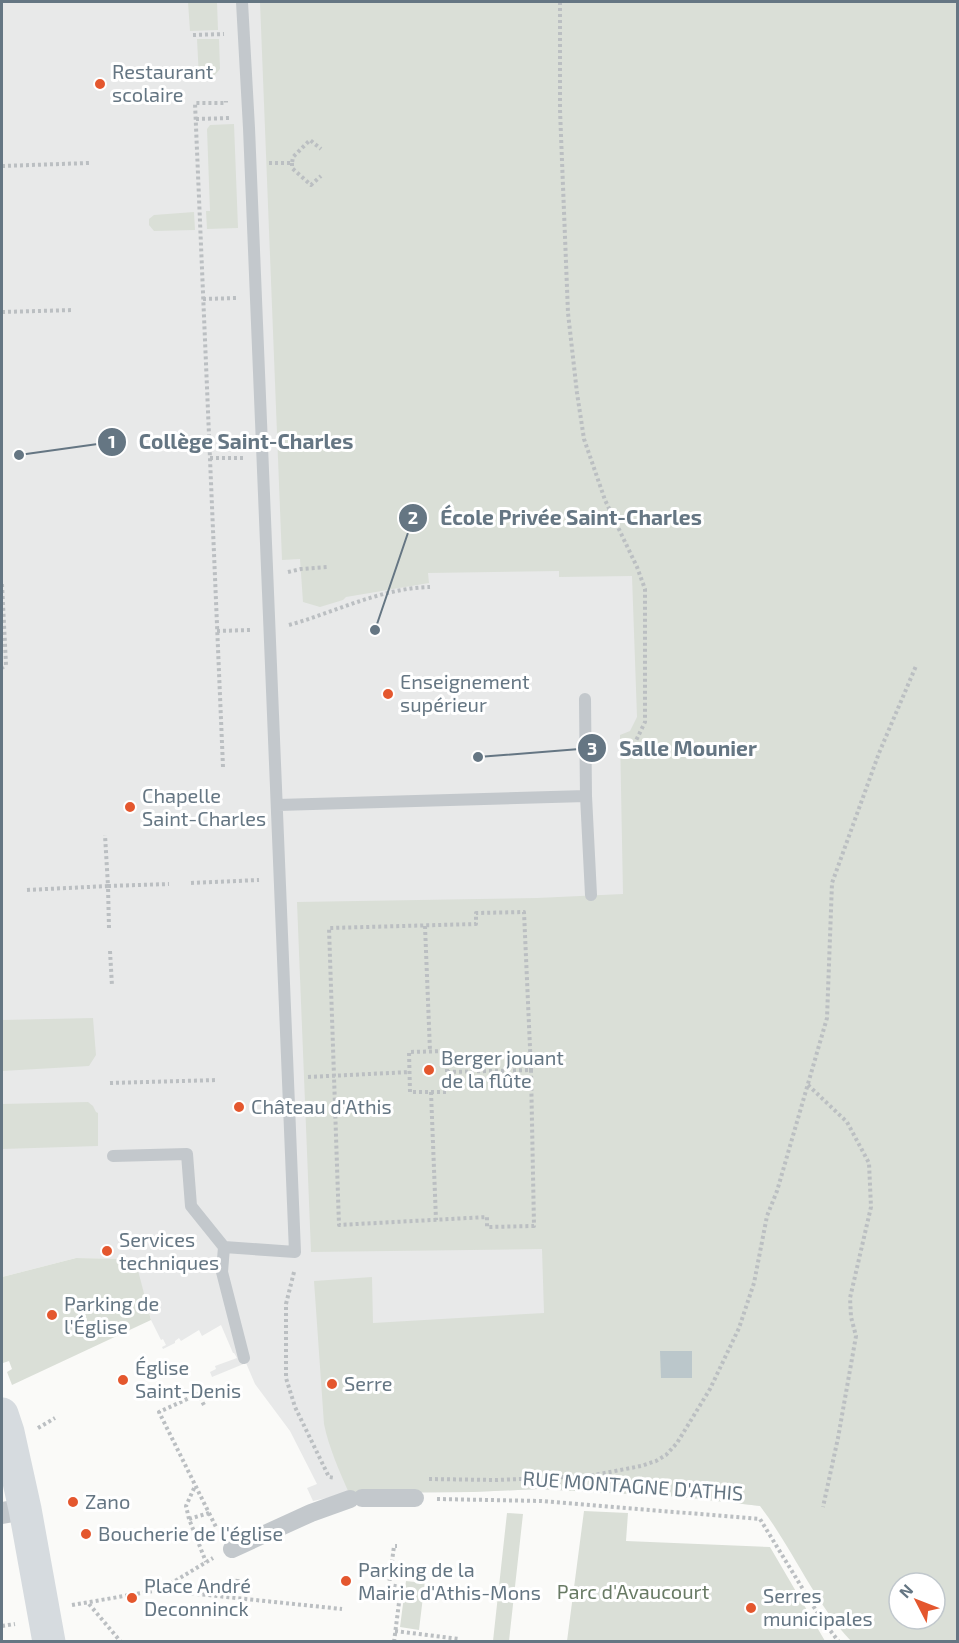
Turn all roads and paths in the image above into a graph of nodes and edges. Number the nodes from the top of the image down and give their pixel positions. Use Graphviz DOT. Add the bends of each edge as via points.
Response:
graph roads {
  1 [pos="242,2"];
  2 [pos="560,2"];
  3 [pos="224,23"];
  4 [pos="225,34"];
  5 [pos="193,35"];
  6 [pos="225,45"];
  7 [pos="226,91"];
  8 [pos="227,118"];
  9 [pos="196,119"];
  10 [pos="321,149"];
  11 [pos="89,163"];
  12 [pos="250,163"];
  13 [pos="292,163"];
  14 [pos="2,166"];
  15 [pos="321,176"];
  16 [pos="241,298"];
  17 [pos="203,299"];
  18 [pos="73,310"];
  19 [pos="2,312"];
  20 [pos="262,457"];
  21 [pos="210,458"];
  22 [pos="328,567"];
  23 [pos="301,569"];
  24 [pos="2,584"];
  25 [pos="430,587"];
  26 [pos="270,630"];
  27 [pos="217,631"];
  28 [pos="916,666"];
  29 [pos="2,668"];
  30 [pos="585,699"];
  31 [pos="632,749"];
  32 [pos="223,767"];
  33 [pos="586,796"];
  34 [pos="278,805"];
  35 [pos="105,835"];
  36 [pos="280,880"];
  37 [pos="191,883"];
  38 [pos="169,884"];
  39 [pos="108,886"];
  40 [pos="27,890"];
  41 [pos="591,895"];
  42 [pos="425,926"];
  43 [pos="109,928"];
  44 [pos="110,951"];
  45 [pos="112,986"];
  46 [pos="429,1051"];
  47 [pos="531,1070"];
  48 [pos="410,1072"];
  49 [pos="447,1072"];
  50 [pos="335,1076"];
  51 [pos="305,1077"];
  52 [pos="217,1080"];
  53 [pos="110,1083"];
  54 [pos="808,1085"];
  55 [pos="431,1092"];
  56 [pos="113,1156"];
  57 [pos="436,1220"];
  58 [pos="224,1247"];
  59 [pos="295,1269"];
  60 [pos="244,1358"];
  61 [pos="204,1405"];
  62 [pos="2,1414"];
  63 [pos="341,1479"];
  64 [pos="426,1479"];
  65 [pos="195,1486"];
  66 [pos="422,1498"];
  67 [pos="823,1507"];
  68 [pos="13,1511"];
  69 [pos="209,1513"];
  70 [pos="189,1519"];
  71 [pos="217,1529"];
  72 [pos="397,1546"];
  73 [pos="232,1550"];
  74 [pos="238,1576"];
  75 [pos="159,1590"];
  76 [pos="195,1594"];
  77 [pos="342,1609"];
  78 [pos="47,1631"];
  79 [pos="395,1631"];
  80 [pos="459,1639"];
  81 [pos="121,1641"];
  82 [pos="394,1641"];
  83 [pos="838,1641"];
  1 -- 12 [label="lane"];
  2 -- 31 [label="path" via="568,313 577,393 584,439 601,490 645,589 645,722"];
  3 -- 4 [label="path"];
  4 -- 5 [label="path"];
  4 -- 6 [label="path"];
  7 -- 9 [label="path" via="226,103 195,103"];
  8 -- 9 [label="path"];
  9 -- 17 [label="path"];
  10 -- 13 [label="path" via="310,140"];
  11 -- 14 [label="path"];
  12 -- 13 [label="path"];
  12 -- 20 [label="lane"];
  13 -- 15 [label="path" via="292,168 311,185"];
  16 -- 17 [label="path"];
  17 -- 21 [label="path"];
  18 -- 19 [label="path"];
  20 -- 21 [label="path"];
  20 -- 26 [label="lane"];
  21 -- 27 [label="path"];
  22 -- 23 [label="path"];
  24 -- 29 [label="path" via="6,664"];
  25 -- 26 [label="path" via="382,594 324,616"];
  26 -- 27 [label="path"];
  26 -- 34 [label="lane"];
  27 -- 32 [label="path"];
  28 -- 54 [label="path" via="879,753 832,883 827,1018"];
  30 -- 33 [label="lane"];
  33 -- 34 [label="lane"];
  33 -- 41 [label="lane"];
  34 -- 36 [label="lane"];
  35 -- 39 [label="path"];
  36 -- 37 [label="path"];
  36 -- 58 [label="lane" via="295,1252"];
  38 -- 39 [label="path"];
  39 -- 40 [label="path"];
  39 -- 43 [label="path"];
  42 -- 46 [label="path"];
  42 -- 47 [label="path" via="476,924 476,913 524,912"];
  42 -- 50 [label="path" via="329,928"];
  44 -- 45 [label="path"];
  46 -- 48 [label="path" via="409,1052"];
  46 -- 49 [label="path" via="447,1051"];
  47 -- 49 [label="path"];
  47 -- 57 [label="path" via="534,1226 487,1227 487,1217"];
  48 -- 50 [label="path"];
  48 -- 55 [label="path" via="410,1092"];
  49 -- 55 [label="path" via="447,1092"];
  50 -- 51 [label="path"];
  50 -- 57 [label="path" via="339,1225"];
  52 -- 53 [label="path"];
  54 -- 64 [label="path" via="767,1216 754,1283 739,1328 710,1389 671,1449 656,1461 641,1466 589,1476"];
  54 -- 67 [label="path" via="848,1122 869,1163 871,1207 850,1298 856,1336"];
  55 -- 57 [label="path"];
  56 -- 58 [label="lane" via="187,1154 190,1206"];
  58 -- 60 [label="lane" via="222,1272"];
  59 -- 63 [label="path" via="286,1304 286,1378 295,1407 329,1477"];
  61 -- 65 [label="path" via="198,1394 159,1412"];
  62 -- 68 [label="main road" via="8,1432"];
  65 -- 69 [label="path"];
  65 -- 70 [label="path" via="186,1506"];
  66 -- 73 [label="street" via="356,1498 311,1513"];
  66 -- 83 [label="path, RUE MONTAGNE D'ATHIS" via="552,1502 760,1519"];
  68 -- 78 [label="main road"];
  69 -- 70 [label="path"];
  69 -- 71 [label="path"];
  70 -- 75 [label="path" via="207,1562"];
  72 -- 79 [label="path" via="389,1585 401,1587"];
  74 -- 76 [label="path" via="236,1592 211,1589"];
  75 -- 76 [label="path"];
  75 -- 81 [label="path" via="88,1603"];
  76 -- 77 [label="path"];
  79 -- 80 [label="path"];
  79 -- 82 [label="path"];
}
